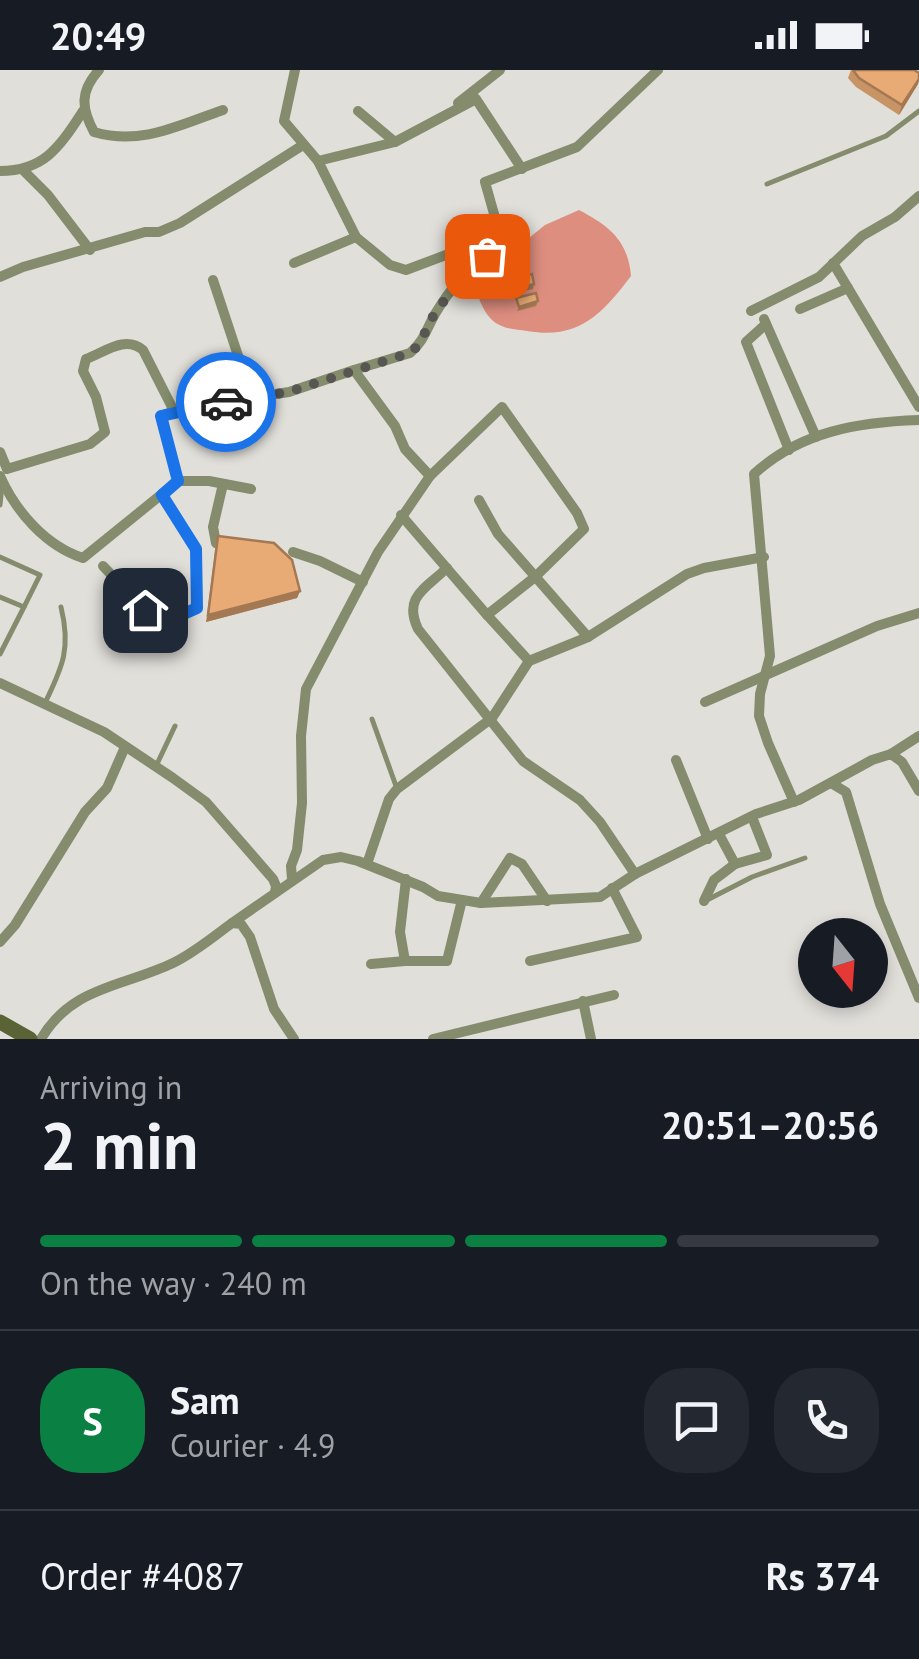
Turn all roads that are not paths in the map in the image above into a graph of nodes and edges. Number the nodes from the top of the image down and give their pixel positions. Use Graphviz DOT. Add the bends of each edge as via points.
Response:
graph roads {
  1 [pos="99,70"];
  2 [pos="295,70"];
  3 [pos="500,70"];
  4 [pos="658,70"];
  5 [pos="223,110"];
  6 [pos="83,111"];
  7 [pos="358,111"];
  8 [pos="919,111"];
  9 [pos="446,114"];
  10 [pos="395,142"];
  11 [pos="303,145"];
  12 [pos="318,161"];
  13 [pos="522,170"];
  14 [pos="0,171"];
  15 [pos="24,171"];
  16 [pos="767,184"];
  17 [pos="919,196"];
  18 [pos="500,235"];
  19 [pos="356,237"];
  20 [pos="90,250"];
  21 [pos="294,263"];
  22 [pos="833,264"];
  23 [pos="0,277"];
  24 [pos="213,280"];
  25 [pos="848,288"];
  26 [pos="800,309"];
  27 [pos="766,324"];
  28 [pos="354,370"];
  29 [pos="252,398"];
  30 [pos="919,407"];
  31 [pos="174,411"];
  32 [pos="919,420"];
  33 [pos="816,437"];
  34 [pos="788,450"];
  35 [pos="0,452"];
  36 [pos="2,474"];
  37 [pos="430,476"];
  38 [pos="178,481"];
  39 [pos="223,484"];
  40 [pos="252,490"];
  41 [pos="162,495"];
  42 [pos="479,500"];
  43 [pos="0,505"];
  44 [pos="401,515"];
  45 [pos="216,543"];
  46 [pos="293,552"];
  47 [pos="0,556"];
  48 [pos="764,557"];
  49 [pos="103,566"];
  50 [pos="447,568"];
  51 [pos="535,577"];
  52 [pos="362,582"];
  53 [pos="0,597"];
  54 [pos="24,607"];
  55 [pos="62,607"];
  56 [pos="919,613"];
  57 [pos="487,615"];
  58 [pos="588,637"];
  59 [pos="0,654"];
  60 [pos="528,661"];
  61 [pos="765,674"];
  62 [pos="0,683"];
  63 [pos="705,702"];
  64 [pos="44,706"];
  65 [pos="492,718"];
  66 [pos="372,719"];
  67 [pos="176,726"];
  68 [pos="919,736"];
  69 [pos="126,747"];
  70 [pos="891,754"];
  71 [pos="676,760"];
  72 [pos="156,766"];
  73 [pos="831,783"];
  74 [pos="397,789"];
  75 [pos="919,791"];
  76 [pos="794,802"];
  77 [pos="752,816"];
  78 [pos="713,836"];
  79 [pos="805,858"];
  80 [pos="367,864"];
  81 [pos="735,864"];
  82 [pos="635,874"];
  83 [pos="292,879"];
  84 [pos="406,879"];
  85 [pos="612,888"];
  86 [pos="274,893"];
  87 [pos="462,900"];
  88 [pos="547,901"];
  89 [pos="704,901"];
  90 [pos="480,903"];
  91 [pos="232,924"];
  92 [pos="0,942"];
  93 [pos="405,961"];
  94 [pos="530,961"];
  95 [pos="371,964"];
  96 [pos="614,996"];
  97 [pos="919,998"];
  98 [pos="583,1001"];
  99 [pos="0,1022"];
  100 [pos="30,1039"];
  101 [pos="41,1039"];
  102 [pos="294,1039"];
  103 [pos="433,1039"];
  104 [pos="591,1039"];
  1 -- 6 [label="street" via="86,84"];
  2 -- 11 [label="street" via="284,120"];
  3 -- 9 [label="street"];
  4 -- 13 [label="street" via="577,146"];
  5 -- 6 [label="street" via="117,139 94,132"];
  6 -- 15 [label="street" via="58,148"];
  7 -- 10 [label="street"];
  8 -- 16 [label="lane" via="886,136"];
  9 -- 10 [label="street"];
  9 -- 13 [label="street" via="476,100"];
  10 -- 12 [label="street"];
  11 -- 12 [label="street"];
  11 -- 20 [label="street" via="180,223"];
  12 -- 19 [label="street"];
  13 -- 18 [label="street" via="484,182"];
  14 -- 15 [label="street"];
  15 -- 20 [label="street"];
  17 -- 22 [label="street"];
  18 -- 19 [label="street" via="406,270"];
  18 -- 28 [label="street" via="456,284 416,348"];
  19 -- 21 [label="street"];
  20 -- 23 [label="street"];
  22 -- 25 [label="street"];
  22 -- 27 [label="street" via="755,309"];
  24 -- 29 [label="street"];
  25 -- 26 [label="street"];
  25 -- 30 [label="street"];
  27 -- 33 [label="street"];
  27 -- 34 [label="street" via="746,342"];
  28 -- 29 [label="street"];
  28 -- 37 [label="street"];
  29 -- 31 [label="street"];
  31 -- 36 [label="street" via="142,350 123,342 86,359 83,371 106,432 90,444"];
  31 -- 38 [label="street" via="161,416"];
  32 -- 33 [label="street" via="844,426"];
  33 -- 34 [label="street"];
  34 -- 48 [label="street" via="754,474"];
  35 -- 36 [label="street"];
  36 -- 41 [label="street" via="34,528 83,558"];
  36 -- 43 [label="lane"];
  37 -- 44 [label="street"];
  37 -- 51 [label="street" via="502,407 584,529"];
  38 -- 39 [label="street"];
  38 -- 41 [label="street"];
  39 -- 40 [label="street"];
  39 -- 45 [label="street"];
  41 -- 49 [label="street" via="196,549 197,608 168,621 145,610"];
  42 -- 51 [label="street"];
  44 -- 50 [label="street"];
  44 -- 52 [label="street"];
  46 -- 52 [label="street"];
  47 -- 54 [label="lane" via="40,575"];
  48 -- 58 [label="street" via="687,574"];
  48 -- 61 [label="street" via="770,656"];
  50 -- 57 [label="street"];
  50 -- 65 [label="street" via="410,609 418,630"];
  51 -- 57 [label="street"];
  51 -- 58 [label="street"];
  52 -- 83 [label="street" via="302,703 302,803"];
  53 -- 54 [label="lane"];
  54 -- 59 [label="lane"];
  55 -- 64 [label="lane" via="68,637"];
  56 -- 61 [label="street"];
  57 -- 60 [label="street"];
  58 -- 60 [label="street"];
  60 -- 65 [label="street"];
  61 -- 63 [label="street"];
  61 -- 76 [label="street" via="759,716"];
  62 -- 64 [label="street"];
  64 -- 69 [label="street"];
  65 -- 74 [label="street"];
  65 -- 82 [label="street" via="523,761 580,800"];
  66 -- 74 [label="lane"];
  67 -- 72 [label="lane"];
  68 -- 70 [label="street"];
  69 -- 72 [label="street"];
  69 -- 92 [label="street" via="107,788"];
  70 -- 73 [label="street"];
  70 -- 75 [label="street"];
  71 -- 78 [label="street"];
  72 -- 86 [label="street" via="206,802 273,879"];
  73 -- 76 [label="street"];
  73 -- 97 [label="street" via="846,792 880,904"];
  74 -- 80 [label="street"];
  76 -- 77 [label="street"];
  77 -- 78 [label="street"];
  77 -- 81 [label="street" via="767,855"];
  78 -- 81 [label="street"];
  78 -- 82 [label="street"];
  79 -- 89 [label="lane"];
  80 -- 83 [label="street" via="341,856"];
  80 -- 84 [label="street"];
  81 -- 89 [label="street" via="714,880"];
  82 -- 85 [label="street"];
  83 -- 86 [label="street"];
  84 -- 87 [label="street"];
  84 -- 93 [label="street" via="400,932"];
  85 -- 88 [label="street" via="600,897"];
  85 -- 94 [label="street" via="637,936"];
  86 -- 91 [label="street"];
  87 -- 90 [label="street"];
  87 -- 93 [label="street" via="448,961"];
  88 -- 90 [label="street"];
  88 -- 90 [label="street" via="522,864 510,858"];
  91 -- 101 [label="street" via="176,962 74,1002"];
  91 -- 102 [label="street" via="242,924 250,937 274,1010"];
  93 -- 95 [label="street"];
  96 -- 98 [label="street"];
  98 -- 103 [label="street"];
  98 -- 104 [label="street"];
  99 -- 100 [label="street"];
}
